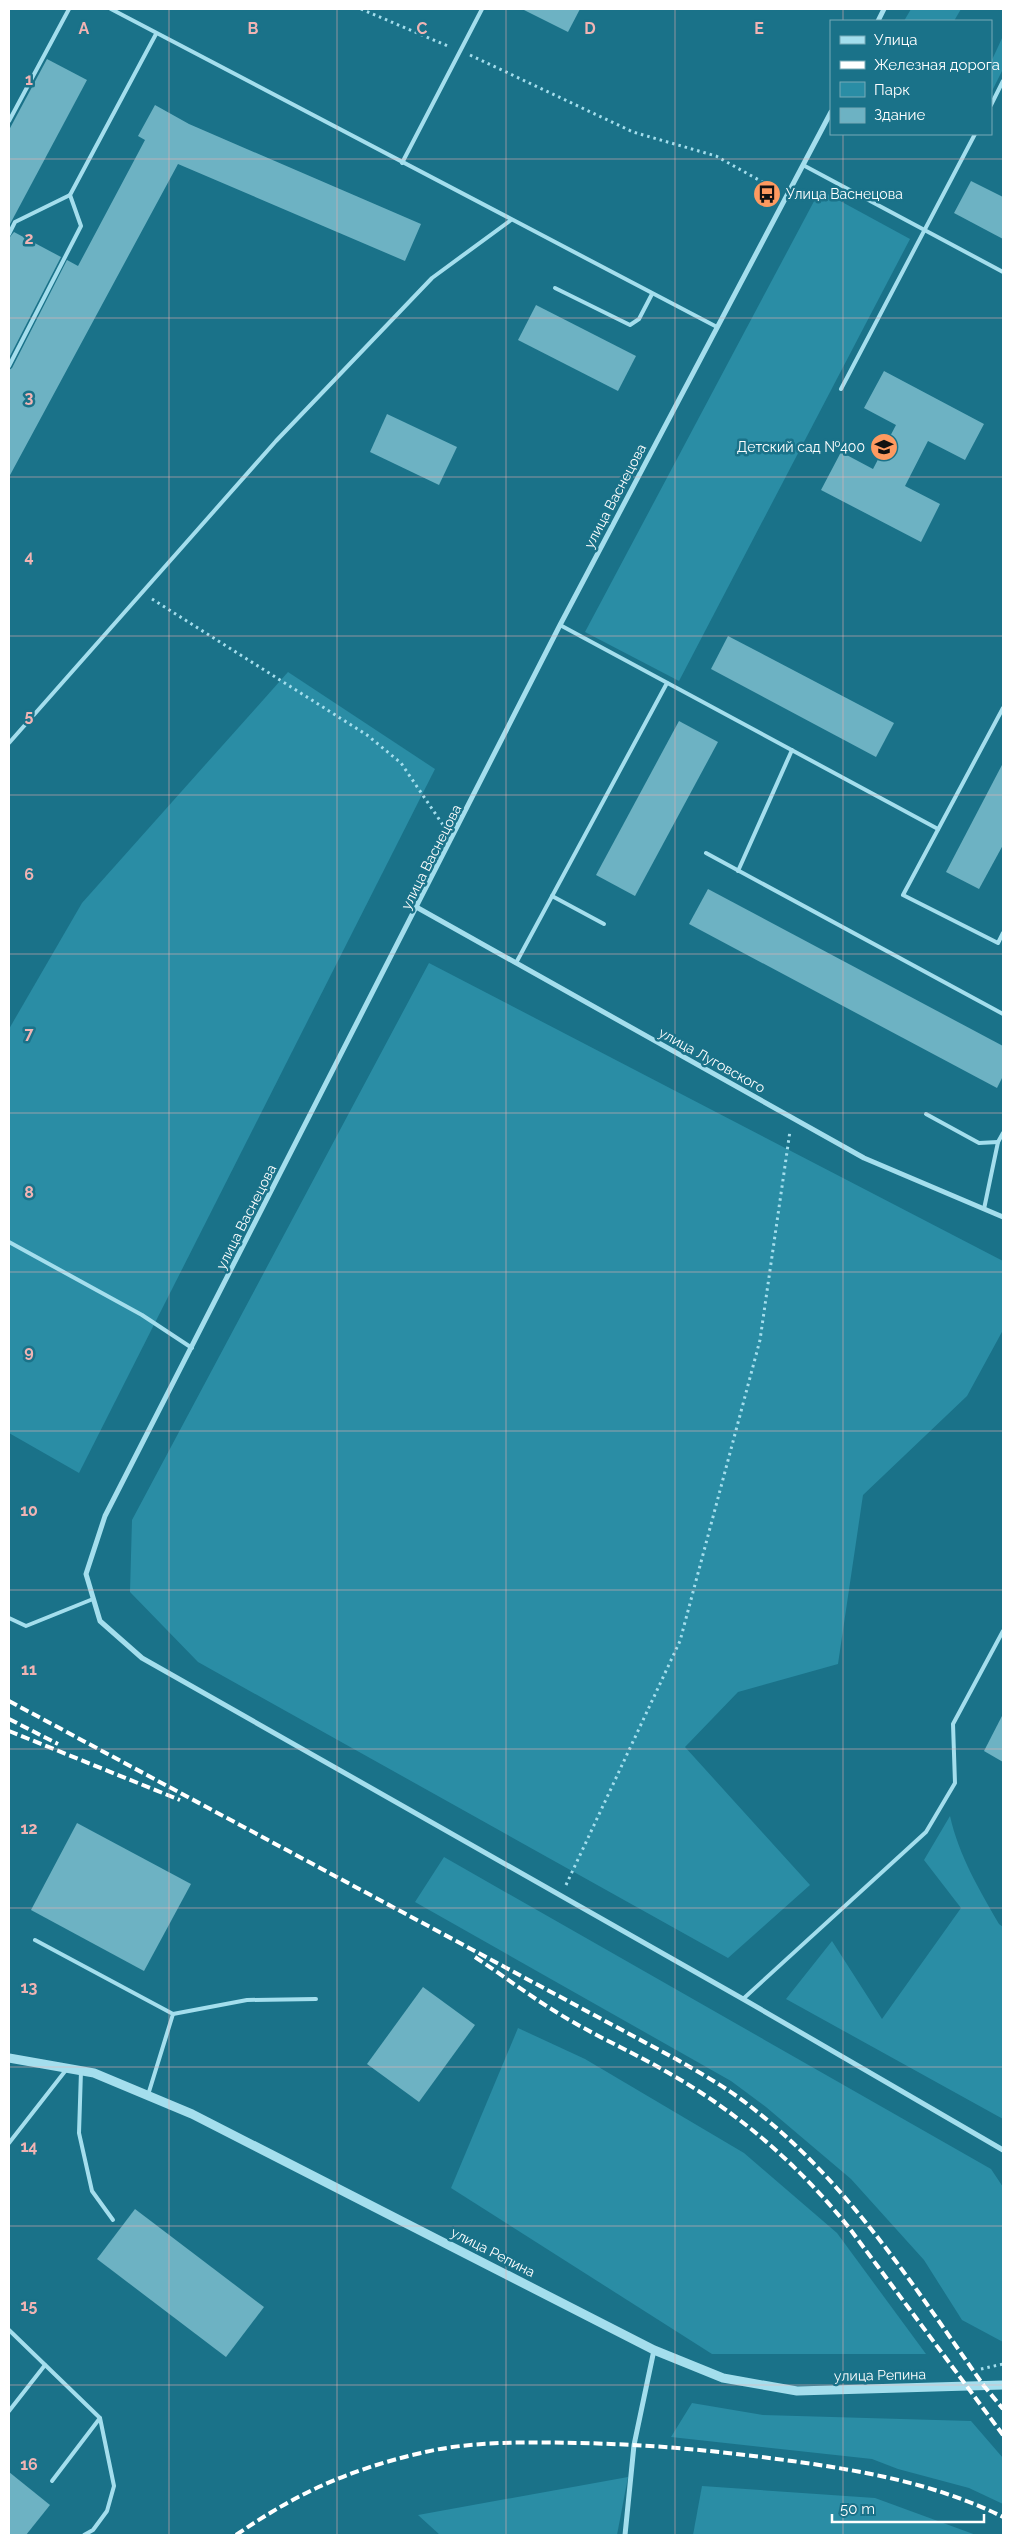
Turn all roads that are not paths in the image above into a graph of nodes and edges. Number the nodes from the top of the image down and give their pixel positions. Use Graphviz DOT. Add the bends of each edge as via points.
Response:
graph roads {
  1 [pos="69,9"];
  2 [pos="111,9"];
  3 [pos="482,9"];
  4 [pos="156,34"];
  5 [pos="1003,81"];
  6 [pos="992,103"];
  7 [pos="830,114"];
  8 [pos="9,121"];
  9 [pos="975,135"];
  10 [pos="402,163"];
  11 [pos="803,165"];
  12 [pos="70,195"];
  13 [pos="511,220"];
  14 [pos="925,230"];
  15 [pos="9,234"];
  16 [pos="1003,272"];
  17 [pos="555,288"];
  18 [pos="652,294"];
  19 [pos="717,327"];
  20 [pos="9,366"];
  21 [pos="841,390"];
  22 [pos="560,625"];
  23 [pos="667,683"];
  24 [pos="1003,708"];
  25 [pos="9,743"];
  26 [pos="792,750"];
  27 [pos="938,829"];
  28 [pos="706,853"];
  29 [pos="738,871"];
  30 [pos="552,896"];
  31 [pos="418,908"];
  32 [pos="604,924"];
  33 [pos="1003,933"];
  34 [pos="516,963"];
  35 [pos="1003,1014"];
  36 [pos="926,1114"];
  37 [pos="1003,1133"];
  38 [pos="998,1142"];
  39 [pos="984,1209"];
  40 [pos="1003,1217"];
  41 [pos="9,1242"];
  42 [pos="192,1348"];
  43 [pos="93,1598"];
  44 [pos="9,1618"];
  45 [pos="1003,1631"];
  46 [pos="35,1940"];
  47 [pos="316,1999"];
  48 [pos="743,1999"];
  49 [pos="173,2014"];
  50 [pos="9,2058"];
  51 [pos="67,2068"];
  52 [pos="81,2071"];
  53 [pos="148,2095"];
  54 [pos="9,2143"];
  55 [pos="1003,2150"];
  56 [pos="113,2220"];
  57 [pos="9,2330"];
  58 [pos="654,2350"];
  59 [pos="46,2365"];
  60 [pos="1003,2385"];
  61 [pos="9,2411"];
  62 [pos="100,2418"];
  63 [pos="52,2481"];
  64 [pos="84,2535"];
  65 [pos="625,2535"];
  1 -- 8 [label="lane"];
  2 -- 4 [label="lane"];
  3 -- 10 [label="lane"];
  4 -- 10 [label="lane"];
  4 -- 12 [label="lane"];
  5 -- 6 [label="lane"];
  7 -- 11 [label="street, улица Васнецова"];
  9 -- 14 [label="lane"];
  10 -- 13 [label="lane"];
  11 -- 14 [label="lane"];
  11 -- 19 [label="street, улица Васнецова"];
  12 -- 15 [label="lane" via="15,222"];
  12 -- 20 [label="lane" via="81,226"];
  13 -- 18 [label="lane"];
  13 -- 25 [label="lane" via="432,278 276,441"];
  14 -- 16 [label="lane"];
  14 -- 21 [label="lane"];
  17 -- 18 [label="lane" via="630,325 636,324"];
  18 -- 19 [label="lane"];
  19 -- 22 [label="street, улица Васнецова"];
  22 -- 23 [label="lane"];
  22 -- 31 [label="street, улица Васнецова"];
  23 -- 26 [label="lane"];
  23 -- 30 [label="lane"];
  24 -- 27 [label="lane"];
  26 -- 27 [label="lane"];
  26 -- 29 [label="lane"];
  27 -- 33 [label="lane" via="903,895 998,943"];
  28 -- 29 [label="lane"];
  29 -- 35 [label="lane"];
  30 -- 32 [label="lane"];
  30 -- 34 [label="lane"];
  31 -- 34 [label="street, улица Луговского"];
  31 -- 42 [label="street, улица Васнецова"];
  34 -- 39 [label="street, улица Луговского" via="864,1158"];
  36 -- 38 [label="lane" via="979,1143"];
  37 -- 38 [label="lane"];
  38 -- 39 [label="lane"];
  39 -- 40 [label="street, улица Луговского"];
  41 -- 42 [label="lane" via="142,1315"];
  42 -- 43 [label="street, улица Васнецова" via="105,1516 86,1574"];
  43 -- 44 [label="lane" via="26,1626"];
  43 -- 48 [label="street, улица Васнецова" via="100,1621 142,1658"];
  45 -- 48 [label="lane" via="953,1724 955,1783 926,1832"];
  46 -- 49 [label="lane"];
  47 -- 49 [label="lane" via="247,2000"];
  48 -- 55 [label="street"];
  49 -- 53 [label="lane"];
  50 -- 51 [label="street, улица Репина"];
  51 -- 52 [label="street, улица Репина"];
  51 -- 54 [label="lane"];
  52 -- 53 [label="street, улица Репина" via="94,2073"];
  52 -- 56 [label="lane" via="80,2133 92,2191"];
  53 -- 58 [label="street, улица Репина" via="192,2114"];
  57 -- 59 [label="lane"];
  58 -- 60 [label="street, улица Репина" via="723,2378 797,2391"];
  58 -- 65 [label="street" via="634,2445"];
  59 -- 61 [label="lane"];
  59 -- 62 [label="lane"];
  62 -- 63 [label="lane"];
  62 -- 64 [label="lane" via="114,2486 106,2511 92,2530"];
}
